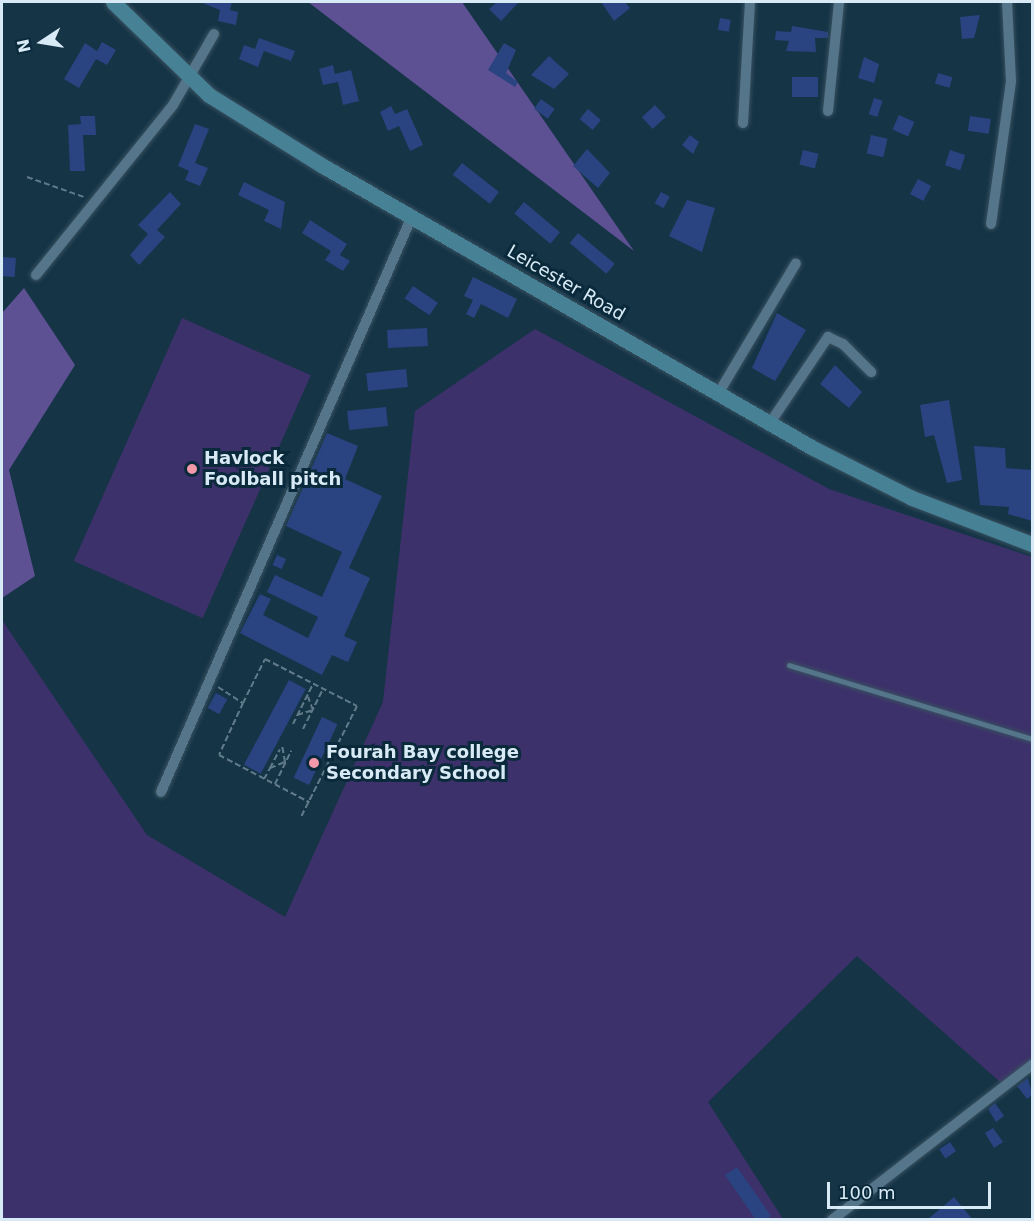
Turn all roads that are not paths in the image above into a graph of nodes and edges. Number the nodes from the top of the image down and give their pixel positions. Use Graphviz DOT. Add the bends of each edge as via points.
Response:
graph roads {
  1 [pos="112,2"];
  2 [pos="750,2"];
  3 [pos="840,2"];
  4 [pos="1006,2"];
  5 [pos="214,34"];
  6 [pos="190,80"];
  7 [pos="828,111"];
  8 [pos="743,123"];
  9 [pos="412,216"];
  10 [pos="991,224"];
  11 [pos="796,263"];
  12 [pos="36,275"];
  13 [pos="871,372"];
  14 [pos="718,394"];
  15 [pos="770,423"];
  16 [pos="1032,544"];
  17 [pos="789,664"];
  18 [pos="1032,739"];
  19 [pos="161,792"];
  20 [pos="1032,1065"];
  21 [pos="832,1220"];
  1 -- 6 [label="street, Leicester Road"];
  2 -- 8 [label="street"];
  3 -- 7 [label="street"];
  4 -- 10 [label="street" via="1011,81"];
  5 -- 6 [label="street"];
  6 -- 9 [label="street, Leicester Road" via="263,130"];
  6 -- 12 [label="street" via="98,204"];
  9 -- 14 [label="street, Leicester Road"];
  9 -- 19 [label="street"];
  11 -- 14 [label="street"];
  13 -- 15 [label="street" via="843,344 828,337"];
  14 -- 15 [label="street, Leicester Road"];
  15 -- 16 [label="street, Leicester Road" via="912,498"];
  17 -- 18 [label="lane"];
  20 -- 21 [label="street"];
}
